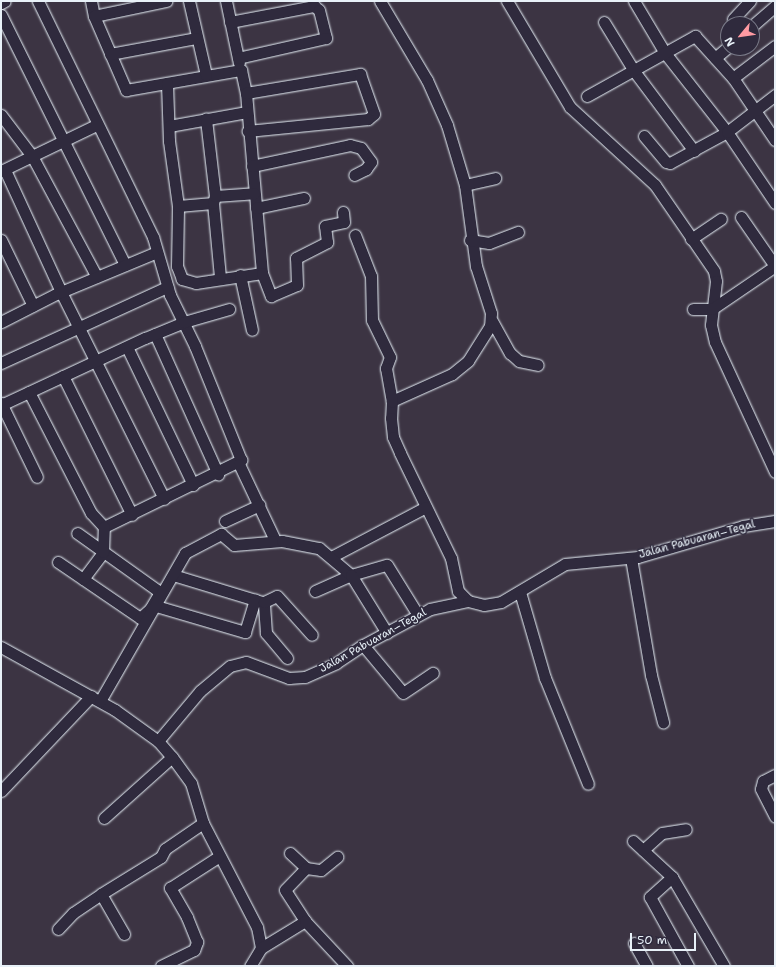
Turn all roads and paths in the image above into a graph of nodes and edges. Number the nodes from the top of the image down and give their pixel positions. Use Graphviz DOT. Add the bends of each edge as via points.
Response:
graph roads {
  1 [pos="5,1"];
  2 [pos="38,1"];
  3 [pos="90,1"];
  4 [pos="166,1"];
  5 [pos="189,1"];
  6 [pos="226,1"];
  7 [pos="380,1"];
  8 [pos="507,1"];
  9 [pos="634,1"];
  10 [pos="750,1"];
  11 [pos="1,3"];
  12 [pos="775,6"];
  13 [pos="1,15"];
  14 [pos="94,16"];
  15 [pos="736,16"];
  16 [pos="760,19"];
  17 [pos="230,22"];
  18 [pos="604,22"];
  19 [pos="196,38"];
  20 [pos="775,46"];
  21 [pos="665,53"];
  22 [pos="110,54"];
  23 [pos="720,54"];
  24 [pos="238,58"];
  25 [pos="715,58"];
  26 [pos="241,70"];
  27 [pos="634,71"];
  28 [pos="206,75"];
  29 [pos="733,78"];
  30 [pos="167,83"];
  31 [pos="246,93"];
  32 [pos="775,95"];
  33 [pos="587,96"];
  34 [pos="754,109"];
  35 [pos="247,112"];
  36 [pos="1,116"];
  37 [pos="206,119"];
  38 [pos="96,126"];
  39 [pos="169,126"];
  40 [pos="248,132"];
  41 [pos="727,132"];
  42 [pos="644,136"];
  43 [pos="774,137"];
  44 [pos="62,142"];
  45 [pos="694,151"];
  46 [pos="32,156"];
  47 [pos="252,166"];
  48 [pos="3,171"];
  49 [pos="354,175"];
  50 [pos="495,178"];
  51 [pos="465,185"];
  52 [pos="254,193"];
  53 [pos="304,198"];
  54 [pos="214,200"];
  55 [pos="775,203"];
  56 [pos="178,206"];
  57 [pos="256,208"];
  58 [pos="343,212"];
  59 [pos="741,217"];
  60 [pos="721,219"];
  61 [pos="518,232"];
  62 [pos="355,235"];
  63 [pos="691,239"];
  64 [pos="1,240"];
  65 [pos="470,240"];
  66 [pos="157,252"];
  67 [pos="125,265"];
  68 [pos="775,266"];
  69 [pos="262,273"];
  70 [pos="240,275"];
  71 [pos="97,277"];
  72 [pos="220,277"];
  73 [pos="167,287"];
  74 [pos="61,292"];
  75 [pos="33,306"];
  76 [pos="229,309"];
  77 [pos="693,309"];
  78 [pos="712,309"];
  79 [pos="2,320"];
  80 [pos="492,321"];
  81 [pos="184,322"];
  82 [pos="80,327"];
  83 [pos="252,330"];
  84 [pos="155,334"];
  85 [pos="127,347"];
  86 [pos="97,360"];
  87 [pos="1,363"];
  88 [pos="538,365"];
  89 [pos="63,376"];
  90 [pos="29,392"];
  91 [pos="392,401"];
  92 [pos="1,404"];
  93 [pos="239,464"];
  94 [pos="775,472"];
  95 [pos="218,474"];
  96 [pos="36,477"];
  97 [pos="193,486"];
  98 [pos="164,500"];
  99 [pos="259,505"];
  100 [pos="426,507"];
  101 [pos="132,515"];
  102 [pos="225,521"];
  103 [pos="775,521"];
  104 [pos="104,527"];
  105 [pos="77,533"];
  106 [pos="274,538"];
  107 [pos="103,552"];
  108 [pos="331,557"];
  109 [pos="631,558"];
  110 [pos="58,562"];
  111 [pos="174,575"];
  112 [pos="350,575"];
  113 [pos="83,579"];
  114 [pos="315,592"];
  115 [pos="520,592"];
  116 [pos="260,601"];
  117 [pos="468,601"];
  118 [pos="156,606"];
  119 [pos="418,615"];
  120 [pos="387,633"];
  121 [pos="312,635"];
  122 [pos="363,645"];
  123 [pos="1,647"];
  124 [pos="287,658"];
  125 [pos="434,673"];
  126 [pos="96,699"];
  127 [pos="663,722"];
  128 [pos="158,741"];
  129 [pos="172,757"];
  130 [pos="775,775"];
  131 [pos="588,784"];
  132 [pos="1,791"];
  133 [pos="775,817"];
  134 [pos="104,818"];
  135 [pos="203,823"];
  136 [pos="686,829"];
  137 [pos="633,841"];
  138 [pos="643,850"];
  139 [pos="290,853"];
  140 [pos="218,857"];
  141 [pos="337,858"];
  142 [pos="306,868"];
  143 [pos="672,877"];
  144 [pos="101,894"];
  145 [pos="305,921"];
  146 [pos="58,929"];
  147 [pos="124,934"];
  148 [pos="634,943"];
  149 [pos="261,948"];
  150 [pos="720,965"];
  151 [pos="161,966"];
  152 [pos="250,966"];
  153 [pos="347,966"];
  154 [pos="647,966"];
  155 [pos="688,966"];
  1 -- 11 [label="street"];
  2 -- 38 [label="street"];
  3 -- 14 [label="street"];
  4 -- 14 [label="street"];
  5 -- 19 [label="street"];
  6 -- 17 [label="street"];
  7 -- 51 [label="street" via="427,80 444,118"];
  8 -- 63 [label="street" via="570,107 647,177"];
  9 -- 21 [label="street"];
  10 -- 15 [label="street"];
  12 -- 16 [label="street"];
  13 -- 44 [label="street"];
  14 -- 22 [label="street"];
  17 -- 24 [label="street"];
  17 -- 24 [label="street" via="314,6 319,10 326,38"];
  18 -- 27 [label="street"];
  19 -- 22 [label="street"];
  19 -- 28 [label="street"];
  20 -- 29 [label="street"];
  21 -- 25 [label="street" via="695,36"];
  21 -- 27 [label="street"];
  21 -- 41 [label="street"];
  22 -- 30 [label="street" via="126,90"];
  23 -- 25 [label="street"];
  24 -- 26 [label="street"];
  25 -- 29 [label="street"];
  26 -- 28 [label="street"];
  26 -- 31 [label="street"];
  27 -- 33 [label="street"];
  27 -- 45 [label="street"];
  28 -- 30 [label="street"];
  29 -- 34 [label="street"];
  30 -- 39 [label="street"];
  31 -- 35 [label="street"];
  31 -- 40 [label="street" via="360,74 374,114 368,119"];
  32 -- 34 [label="street"];
  34 -- 41 [label="street"];
  34 -- 43 [label="street"];
  35 -- 37 [label="street"];
  35 -- 40 [label="street"];
  36 -- 46 [label="street"];
  37 -- 39 [label="street"];
  37 -- 54 [label="street"];
  38 -- 44 [label="street"];
  38 -- 66 [label="street" via="153,237"];
  39 -- 56 [label="street"];
  40 -- 47 [label="street"];
  41 -- 45 [label="street"];
  41 -- 55 [label="street"];
  42 -- 45 [label="street" via="668,164"];
  44 -- 46 [label="street"];
  44 -- 67 [label="street"];
  46 -- 48 [label="street"];
  46 -- 71 [label="street"];
  47 -- 49 [label="street" via="350,145 362,148 371,162 366,169"];
  47 -- 52 [label="street"];
  48 -- 74 [label="street"];
  50 -- 51 [label="street"];
  51 -- 65 [label="street"];
  52 -- 54 [label="street"];
  52 -- 57 [label="street"];
  53 -- 57 [label="street"];
  54 -- 56 [label="street"];
  54 -- 72 [label="street"];
  56 -- 72 [label="street" via="177,266 182,279 196,283"];
  57 -- 69 [label="street"];
  58 -- 69 [label="street" via="344,222 325,226 327,242 296,258 297,285 270,296"];
  59 -- 68 [label="street"];
  60 -- 63 [label="street"];
  61 -- 65 [label="street" via="489,243"];
  62 -- 91 [label="street" via="370,271 374,326 390,358 386,368"];
  63 -- 78 [label="street" via="716,276"];
  64 -- 75 [label="street"];
  65 -- 80 [label="street"];
  66 -- 67 [label="street"];
  66 -- 73 [label="street"];
  67 -- 71 [label="street"];
  68 -- 78 [label="street"];
  69 -- 70 [label="street"];
  70 -- 72 [label="street"];
  70 -- 83 [label="street"];
  71 -- 74 [label="street"];
  73 -- 81 [label="street"];
  73 -- 82 [label="street"];
  74 -- 75 [label="street"];
  74 -- 82 [label="street"];
  75 -- 79 [label="street"];
  76 -- 81 [label="street"];
  77 -- 78 [label="street"];
  78 -- 94 [label="street" via="711,325 718,352"];
  80 -- 88 [label="street" via="510,353 518,361"];
  80 -- 91 [label="street" via="461,368"];
  81 -- 84 [label="street"];
  81 -- 93 [label="street" via="241,453"];
  82 -- 86 [label="street"];
  82 -- 87 [label="street"];
  84 -- 85 [label="street"];
  84 -- 95 [label="street"];
  85 -- 86 [label="street"];
  85 -- 97 [label="street"];
  86 -- 89 [label="street"];
  86 -- 98 [label="street"];
  89 -- 90 [label="street"];
  89 -- 101 [label="street"];
  90 -- 92 [label="street"];
  90 -- 104 [label="street" via="90,513"];
  91 -- 100 [label="street" via="393,437"];
  92 -- 96 [label="street"];
  93 -- 95 [label="street"];
  93 -- 99 [label="street"];
  95 -- 97 [label="street"];
  97 -- 98 [label="street"];
  98 -- 101 [label="street"];
  99 -- 102 [label="street"];
  99 -- 106 [label="street"];
  100 -- 108 [label="street"];
  100 -- 117 [label="street" via="451,558 458,591"];
  101 -- 104 [label="street"];
  103 -- 109 [label="street, Jalan Pabuaran–Tegal" via="743,526"];
  104 -- 107 [label="street"];
  105 -- 107 [label="street"];
  107 -- 113 [label="street"];
  107 -- 113 [label="street" via="159,592 145,617 138,616"];
  108 -- 111 [label="street" via="319,548 296,542 234,545 221,534 185,553"];
  108 -- 112 [label="street"];
  109 -- 115 [label="street, Jalan Pabuaran–Tegal" via="564,564"];
  109 -- 127 [label="street" via="651,675"];
  110 -- 113 [label="street"];
  111 -- 116 [label="street"];
  111 -- 118 [label="street"];
  112 -- 114 [label="street"];
  112 -- 119 [label="street" via="387,565"];
  112 -- 120 [label="street"];
  115 -- 117 [label="street, Jalan Pabuaran–Tegal" via="492,605"];
  115 -- 131 [label="street" via="545,678"];
  116 -- 118 [label="street" via="245,632"];
  116 -- 121 [label="street" via="277,596"];
  116 -- 124 [label="street" via="266,633"];
  117 -- 119 [label="street, Jalan Pabuaran–Tegal" via="437,607"];
  118 -- 126 [label="street"];
  119 -- 120 [label="street, Jalan Pabuaran–Tegal"];
  120 -- 122 [label="street, Jalan Pabuaran–Tegal"];
  122 -- 125 [label="street" via="403,693"];
  122 -- 128 [label="street, Jalan Pabuaran–Tegal" via="332,666 296,679 246,662 230,666 200,691"];
  123 -- 126 [label="street"];
  126 -- 128 [label="street"];
  126 -- 132 [label="street"];
  128 -- 129 [label="street"];
  129 -- 134 [label="street"];
  129 -- 135 [label="street" via="191,783"];
  130 -- 133 [label="street" via="763,781 761,789"];
  135 -- 140 [label="street"];
  135 -- 144 [label="street" via="165,849 161,857"];
  136 -- 138 [label="street" via="662,833"];
  137 -- 138 [label="street"];
  138 -- 143 [label="street"];
  139 -- 142 [label="street"];
  140 -- 149 [label="street" via="257,926"];
  140 -- 151 [label="street" via="170,888 194,930 197,942 194,950"];
  141 -- 142 [label="street" via="321,870"];
  142 -- 145 [label="street" via="285,890"];
  143 -- 150 [label="street"];
  143 -- 155 [label="street" via="650,897"];
  144 -- 146 [label="street" via="73,913"];
  144 -- 147 [label="street"];
  145 -- 149 [label="street"];
  145 -- 153 [label="street"];
  148 -- 154 [label="street"];
  149 -- 152 [label="street"];
}
